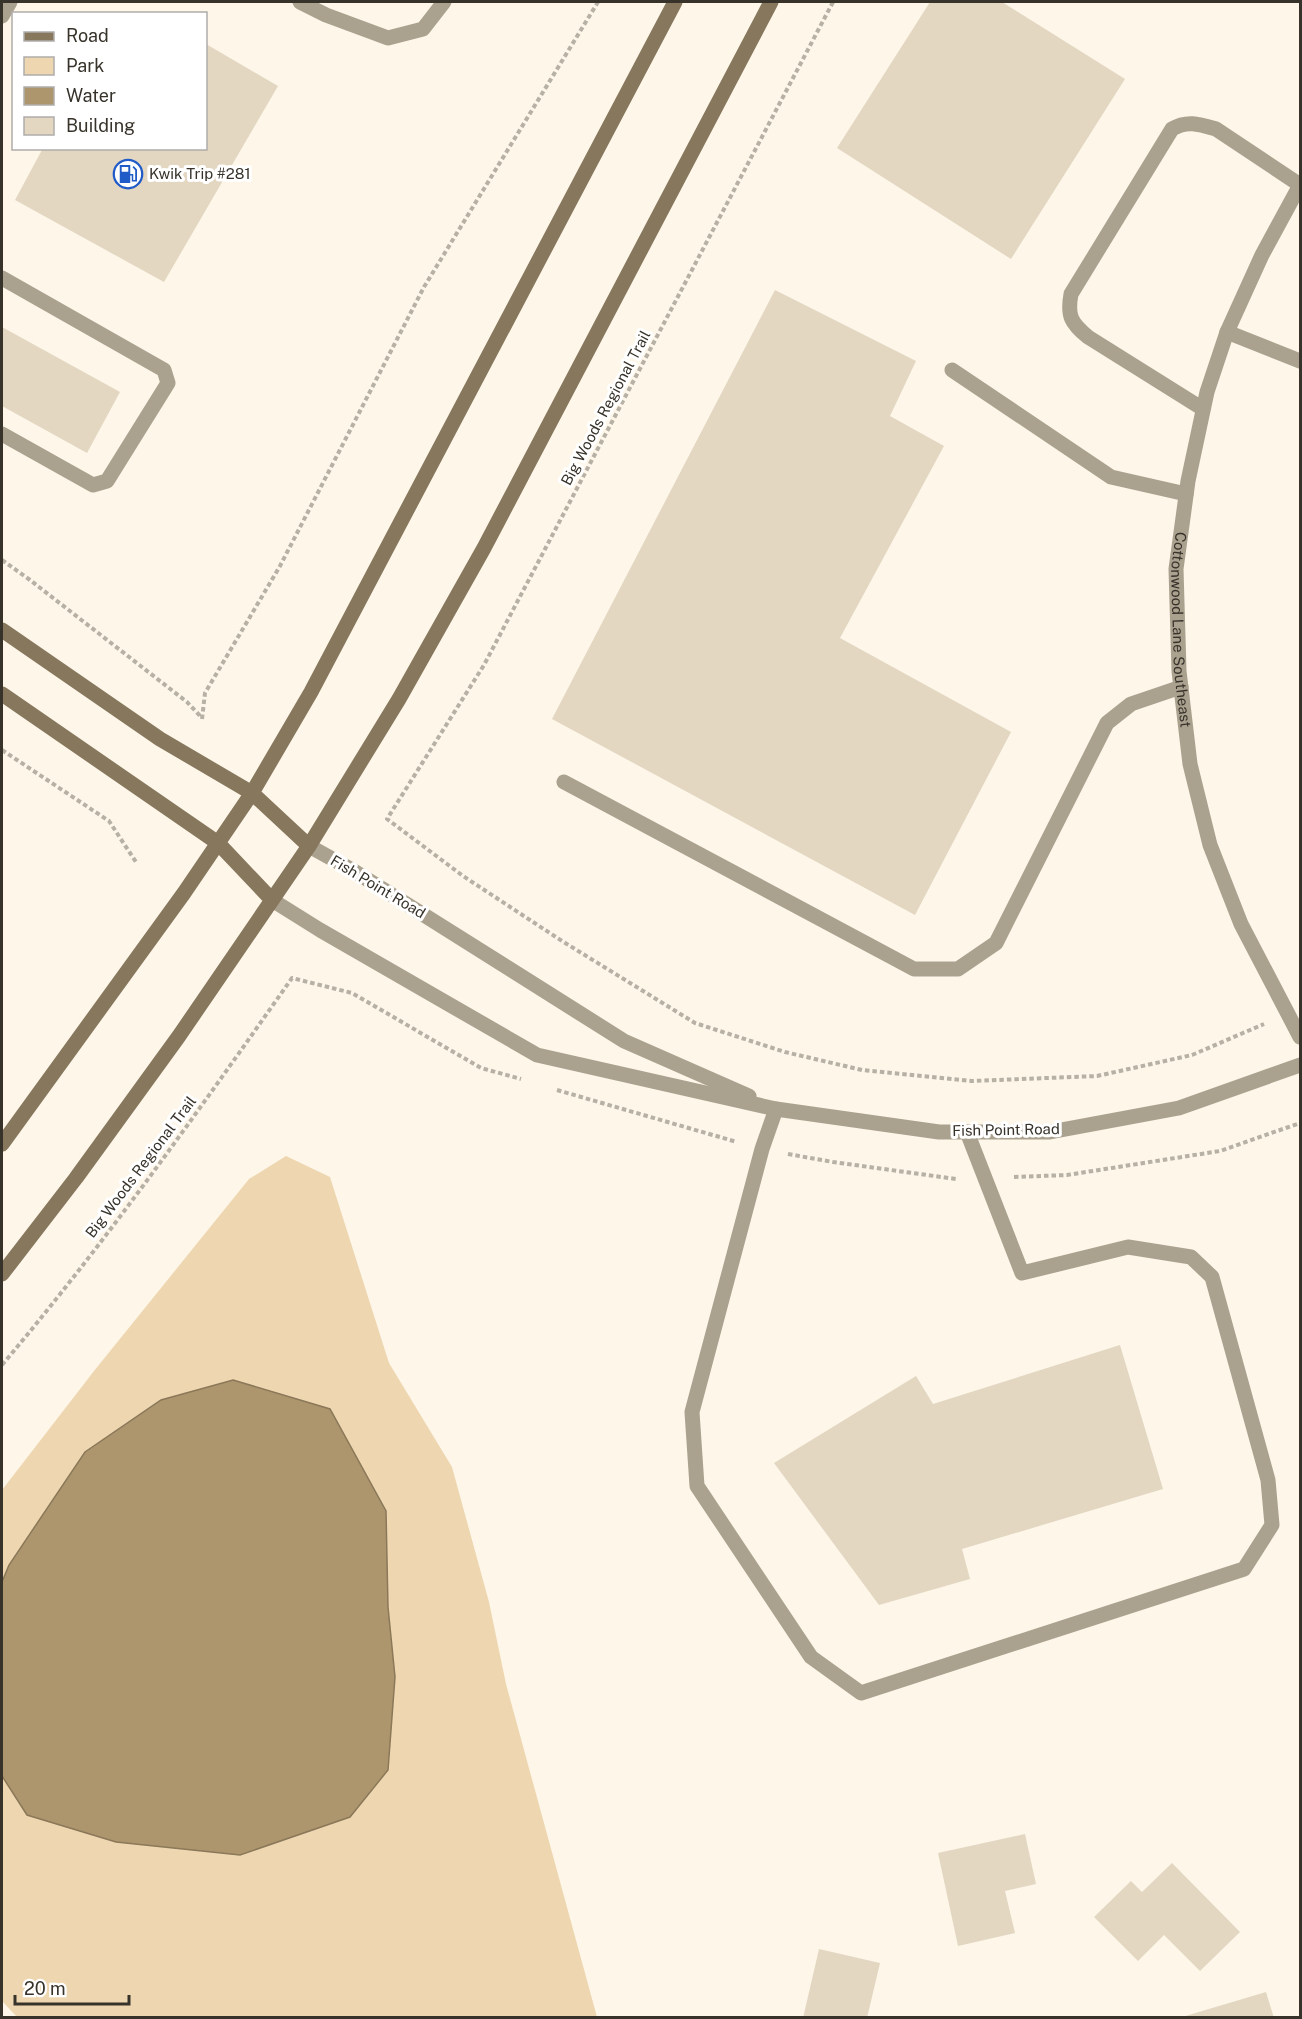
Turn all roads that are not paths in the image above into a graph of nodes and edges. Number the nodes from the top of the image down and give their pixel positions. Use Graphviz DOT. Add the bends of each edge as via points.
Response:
graph roads {
  1 [pos="10,2"];
  2 [pos="300,2"];
  3 [pos="444,2"];
  4 [pos="675,2"];
  5 [pos="771,2"];
  6 [pos="2,16"];
  7 [pos="1300,185"];
  8 [pos="2,278"];
  9 [pos="1227,332"];
  10 [pos="1300,361"];
  11 [pos="951,370"];
  12 [pos="1203,409"];
  13 [pos="2,434"];
  14 [pos="1186,494"];
  15 [pos="2,630"];
  16 [pos="1181,687"];
  17 [pos="2,694"];
  18 [pos="564,782"];
  19 [pos="252,793"];
  20 [pos="218,843"];
  21 [pos="309,846"];
  22 [pos="272,900"];
  23 [pos="1300,1037"];
  24 [pos="1300,1065"];
  25 [pos="776,1109"];
  26 [pos="967,1132"];
  27 [pos="2,1144"];
  28 [pos="2,1274"];
  1 -- 6 [label="street"];
  2 -- 3 [label="street" via="388,38 423,29"];
  4 -- 19 [label="main road" via="316,681"];
  5 -- 21 [label="main road" via="484,548 399,699"];
  7 -- 9 [label="street, Cottonwood Lane Southeast"];
  7 -- 12 [label="street" via="1216,129 1182,123 1172,129 1071,294 1071,319 1088,337"];
  8 -- 13 [label="street" via="164,370 168,383 107,481 93,484"];
  9 -- 10 [label="street"];
  9 -- 12 [label="street, Cottonwood Lane Southeast"];
  11 -- 14 [label="street" via="1111,477"];
  12 -- 14 [label="street, Cottonwood Lane Southeast"];
  14 -- 16 [label="street, Cottonwood Lane Southeast" via="1176,569"];
  15 -- 19 [label="main road, Fish Point Road" via="160,739"];
  16 -- 18 [label="street" via="1131,704 1107,723 996,943 958,969 914,969"];
  16 -- 23 [label="street, Cottonwood Lane Southeast" via="1190,764 1210,845 1241,924"];
  17 -- 20 [label="main road, Fish Point Road"];
  19 -- 20 [label="main road"];
  19 -- 21 [label="main road, Fish Point Road"];
  20 -- 22 [label="main road, Fish Point Road"];
  20 -- 27 [label="main road"];
  21 -- 22 [label="main road"];
  21 -- 25 [label="street, Fish Point Road" via="624,1041"];
  22 -- 25 [label="street, Fish Point Road" via="537,1055"];
  22 -- 28 [label="main road" via="124,1112"];
  24 -- 26 [label="street, Fish Point Road" via="1179,1108 1050,1132"];
  25 -- 26 [label="street, Fish Point Road" via="939,1132"];
  25 -- 26 [label="street" via="692,1412 697,1486 811,1658 861,1693 1244,1569 1272,1525 1268,1480 1212,1276 1191,1257 1128,1247 1022,1273"];
}
